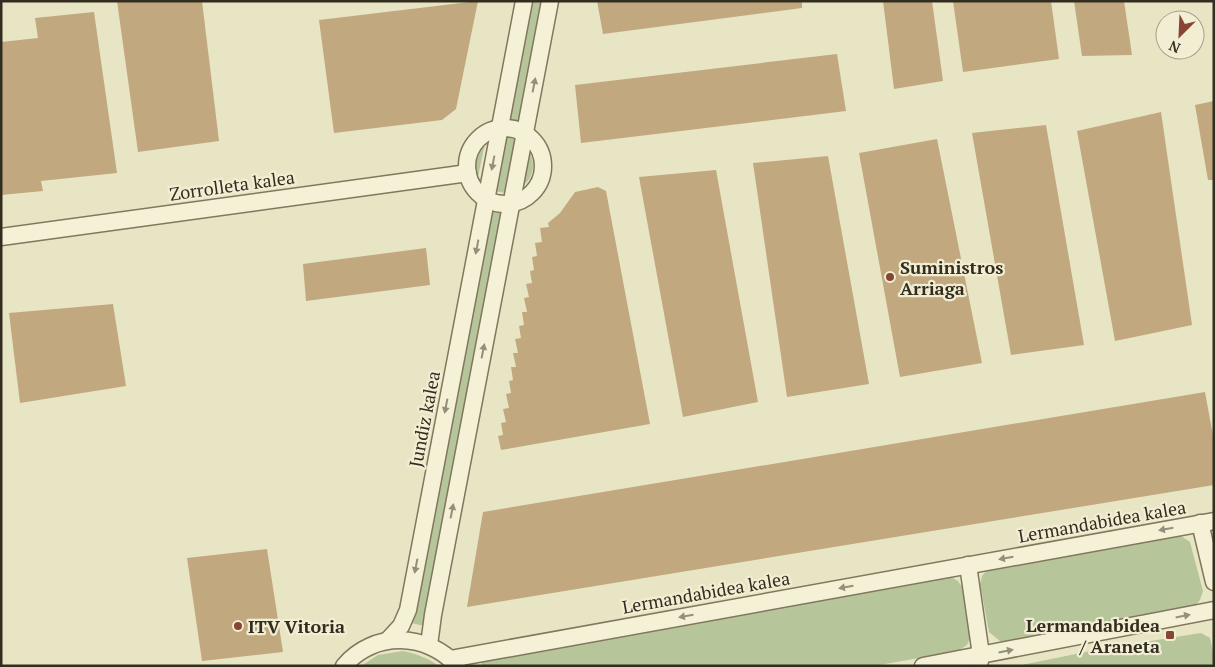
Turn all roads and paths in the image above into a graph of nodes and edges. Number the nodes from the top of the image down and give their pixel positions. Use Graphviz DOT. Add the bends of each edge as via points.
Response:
graph roads {
  1 [pos="524,1"];
  2 [pos="550,1"];
  3 [pos="499,128"];
  4 [pos="524,133"];
  5 [pos="468,173"];
  6 [pos="486,199"];
  7 [pos="511,203"];
  8 [pos="1,236"];
  9 [pos="1207,522"];
  10 [pos="968,565"];
  11 [pos="1214,582"];
  12 [pos="1214,610"];
  13 [pos="388,640"];
  14 [pos="429,645"];
  15 [pos="980,661"];
  16 [pos="454,662"];
  17 [pos="344,666"];
  18 [pos="924,666"];
  1 -- 3 [label="street, Jundiz kalea"];
  4 -- 2 [label="street, one-way"];
  3 -- 4 [label="street"];
  3 -- 5 [label="street" via="477,139 467,162"];
  3 -- 6 [label="street, Jundiz kalea, one-way"];
  4 -- 7 [label="street"];
  4 -- 7 [label="street" via="537,145 542,170 533,190"];
  5 -- 6 [label="street" via="470,184"];
  5 -- 8 [label="street, Zorrolleta kalea"];
  6 -- 7 [label="street"];
  6 -- 13 [label="street, Jundiz kalea, one-way" via="408,610 402,626"];
  14 -- 7 [label="street, one-way"];
  9 -- 10 [label="street, Lermandabidea kalea, one-way"];
  9 -- 11 [label="street"];
  10 -- 15 [label="street"];
  10 -- 16 [label="street, Lermandabidea kalea, one-way"];
  15 -- 12 [label="street, one-way"];
  13 -- 14 [label="street" via="409,639"];
  13 -- 17 [label="street" via="368,646"];
  14 -- 16 [label="street"];
  15 -- 18 [label="street"];
}
